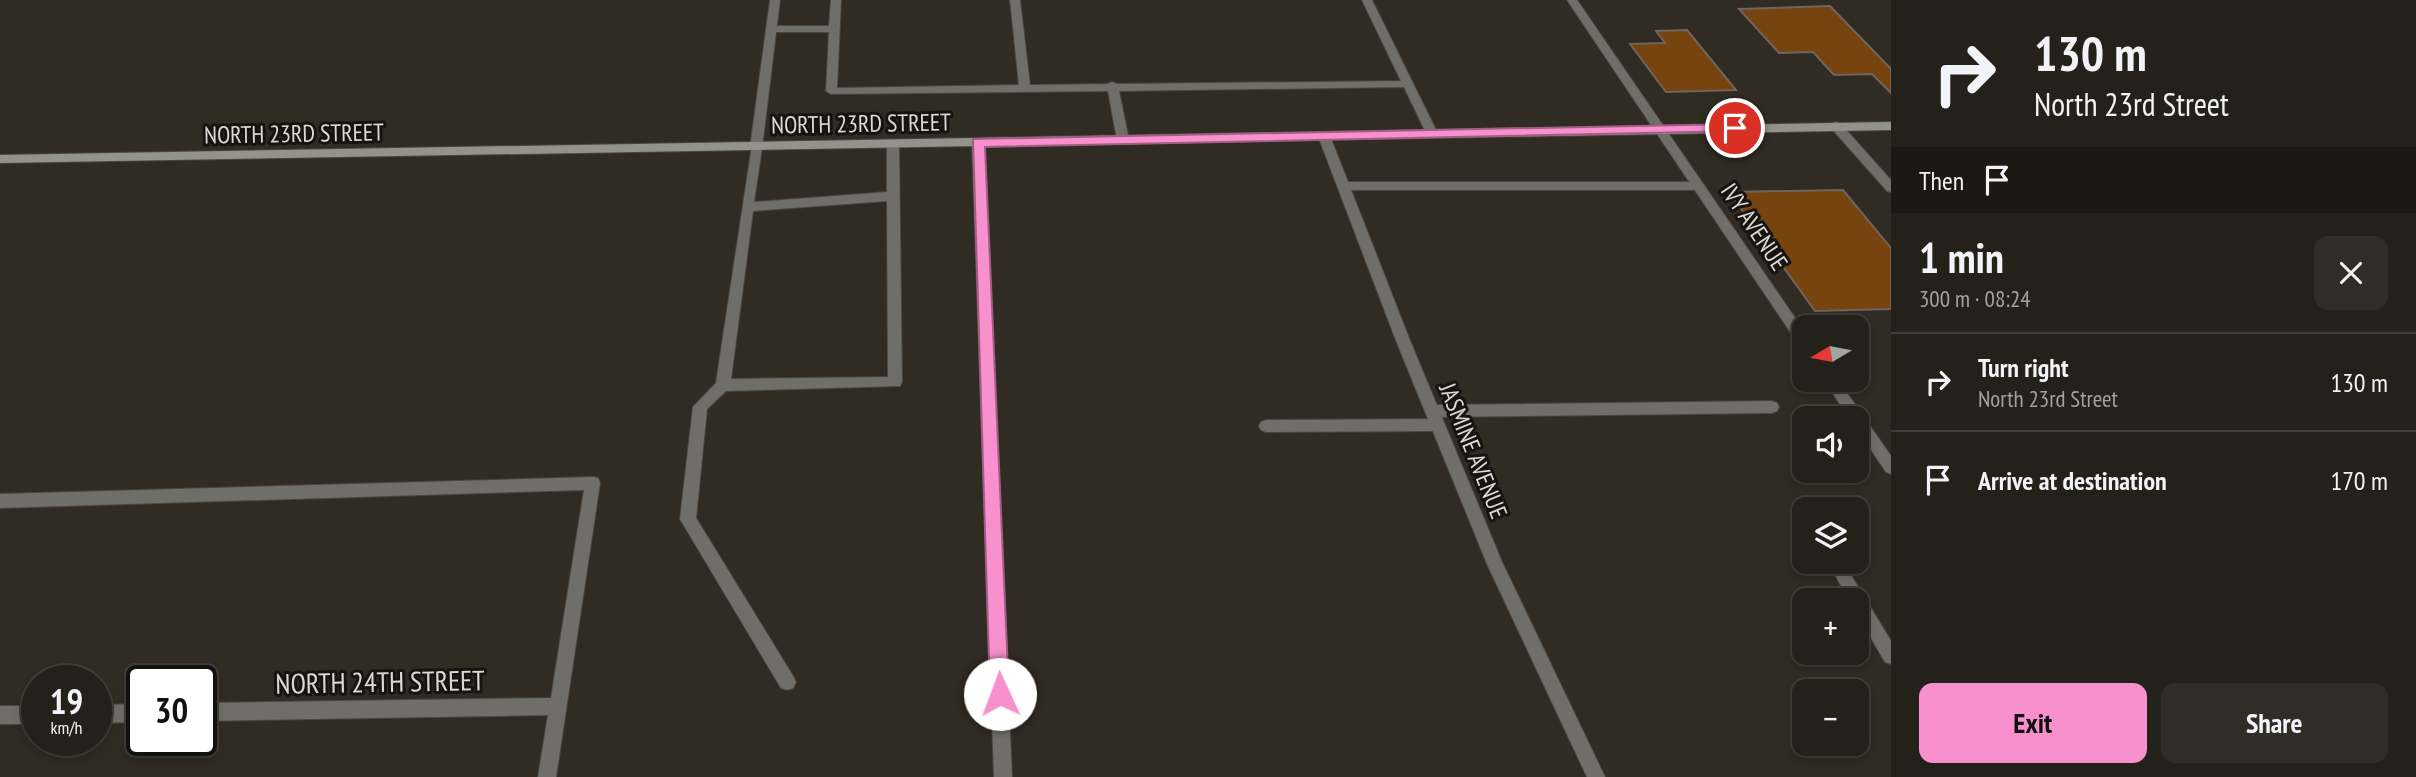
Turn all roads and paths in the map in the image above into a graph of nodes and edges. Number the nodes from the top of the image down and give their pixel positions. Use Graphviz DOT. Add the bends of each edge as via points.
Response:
graph roads {
  1 [pos="775,0"];
  2 [pos="836,0"];
  3 [pos="1015,0"];
  4 [pos="1367,0"];
  5 [pos="1572,0"];
  6 [pos="772,29"];
  7 [pos="833,29"];
  8 [pos="1408,84"];
  9 [pos="1112,85"];
  10 [pos="1025,87"];
  11 [pos="1891,126"];
  12 [pos="1836,127"];
  13 [pos="1660,129"];
  14 [pos="1432,134"];
  15 [pos="1324,136"];
  16 [pos="1123,140"];
  17 [pos="978,142"];
  18 [pos="893,145"];
  19 [pos="756,148"];
  20 [pos="0,159"];
  21 [pos="1343,186"];
  22 [pos="1699,186"];
  23 [pos="1891,188"];
  24 [pos="894,195"];
  25 [pos="748,206"];
  26 [pos="1792,323"];
  27 [pos="723,386"];
  28 [pos="1839,392"];
  29 [pos="1772,407"];
  30 [pos="1435,418"];
  31 [pos="1266,426"];
  32 [pos="1891,468"];
  33 [pos="0,501"];
  34 [pos="1842,574"];
  35 [pos="1891,656"];
  36 [pos="788,682"];
  37 [pos="559,706"];
  38 [pos="217,712"];
  39 [pos="0,715"];
  40 [pos="21,715"];
  41 [pos="547,777"];
  42 [pos="1003,777"];
  43 [pos="1596,777"];
  1 -- 6 [label="street"];
  2 -- 7 [label="street"];
  3 -- 10 [label="street"];
  4 -- 8 [label="street"];
  5 -- 13 [label="street, IVY AVENUE"];
  6 -- 7 [label="street"];
  6 -- 19 [label="street"];
  7 -- 10 [label="street" via="831,91"];
  8 -- 9 [label="street"];
  8 -- 14 [label="street"];
  9 -- 10 [label="street"];
  9 -- 16 [label="street"];
  11 -- 12 [label="main road, NORTH 23RD STREET"];
  12 -- 13 [label="main road, NORTH 23RD STREET"];
  12 -- 23 [label="street"];
  13 -- 14 [label="main road, NORTH 23RD STREET"];
  13 -- 22 [label="street, IVY AVENUE"];
  14 -- 15 [label="main road, NORTH 23RD STREET"];
  15 -- 16 [label="main road, NORTH 23RD STREET"];
  15 -- 21 [label="street, JASMINE AVENUE"];
  16 -- 17 [label="main road, NORTH 23RD STREET"];
  17 -- 18 [label="main road, NORTH 23RD STREET"];
  17 -- 42 [label="street"];
  18 -- 19 [label="main road, NORTH 23RD STREET"];
  18 -- 24 [label="street"];
  19 -- 20 [label="main road, NORTH 23RD STREET"];
  19 -- 25 [label="street"];
  21 -- 22 [label="street"];
  21 -- 30 [label="street, JASMINE AVENUE"];
  22 -- 26 [label="street, IVY AVENUE"];
  24 -- 25 [label="street"];
  24 -- 27 [label="street" via="895,382"];
  25 -- 27 [label="street"];
  27 -- 36 [label="street" via="700,407 688,519"];
  28 -- 32 [label="street"];
  29 -- 30 [label="street"];
  30 -- 31 [label="street"];
  30 -- 43 [label="street, JASMINE AVENUE" via="1495,564"];
  33 -- 37 [label="street" via="593,482"];
  34 -- 35 [label="street"];
  37 -- 38 [label="street, NORTH 24TH STREET"];
  37 -- 41 [label="street"];
  39 -- 40 [label="street"];
}
